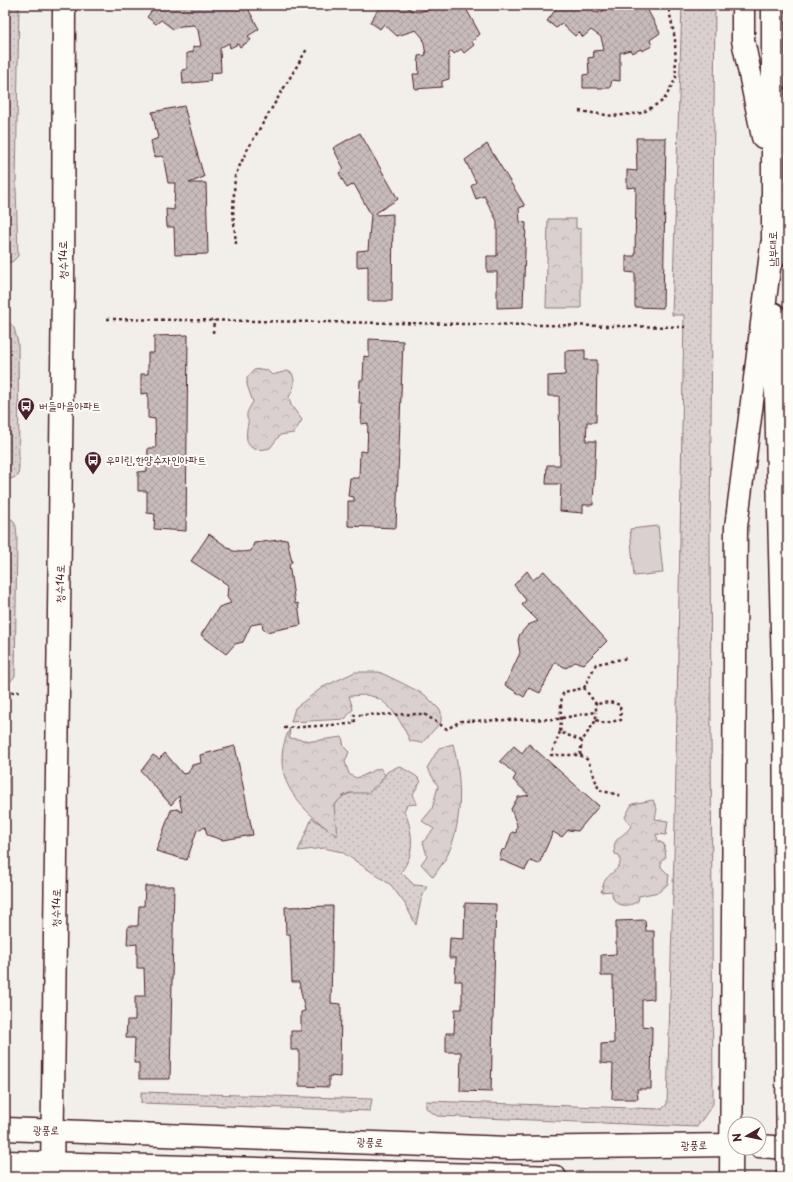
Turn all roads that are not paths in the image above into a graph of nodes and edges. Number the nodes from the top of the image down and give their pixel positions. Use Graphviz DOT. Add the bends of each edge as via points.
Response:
graph roads {
  1 [pos="64,5"];
  2 [pos="743,5"];
  3 [pos="773,5"];
  4 [pos="772,180"];
  5 [pos="772,245"];
  6 [pos="734,1116"];
  7 [pos="5,1129"];
  8 [pos="53,1130"];
  9 [pos="727,1145"];
  10 [pos="767,1147"];
  11 [pos="788,1148"];
  12 [pos="733,1156"];
  13 [pos="5,1162"];
  14 [pos="52,1170"];
  15 [pos="499,1176"];
  16 [pos="555,1177"];
  17 [pos="731,1177"];
  18 [pos="788,1177"];
  1 -- 8 [label="main road, 청수14로"];
  2 -- 4 [label="main road" via="743,40"];
  3 -- 4 [label="main road, 남부대로"];
  4 -- 5 [label="main road, 남부대로"];
  5 -- 6 [label="main road" via="736,527"];
  5 -- 18 [label="main road, 남부대로, bridge" via="784,709"];
  7 -- 8 [label="main road, 광풍로"];
  8 -- 9 [label="main road, 광풍로" via="509,1148"];
  8 -- 14 [label="main road, 청수14로"];
  10 -- 11 [label="main road"];
  12 -- 17 [label="main road"];
  13 -- 14 [label="main road"];
  14 -- 15 [label="main road"];
  15 -- 16 [label="main road"];
}
